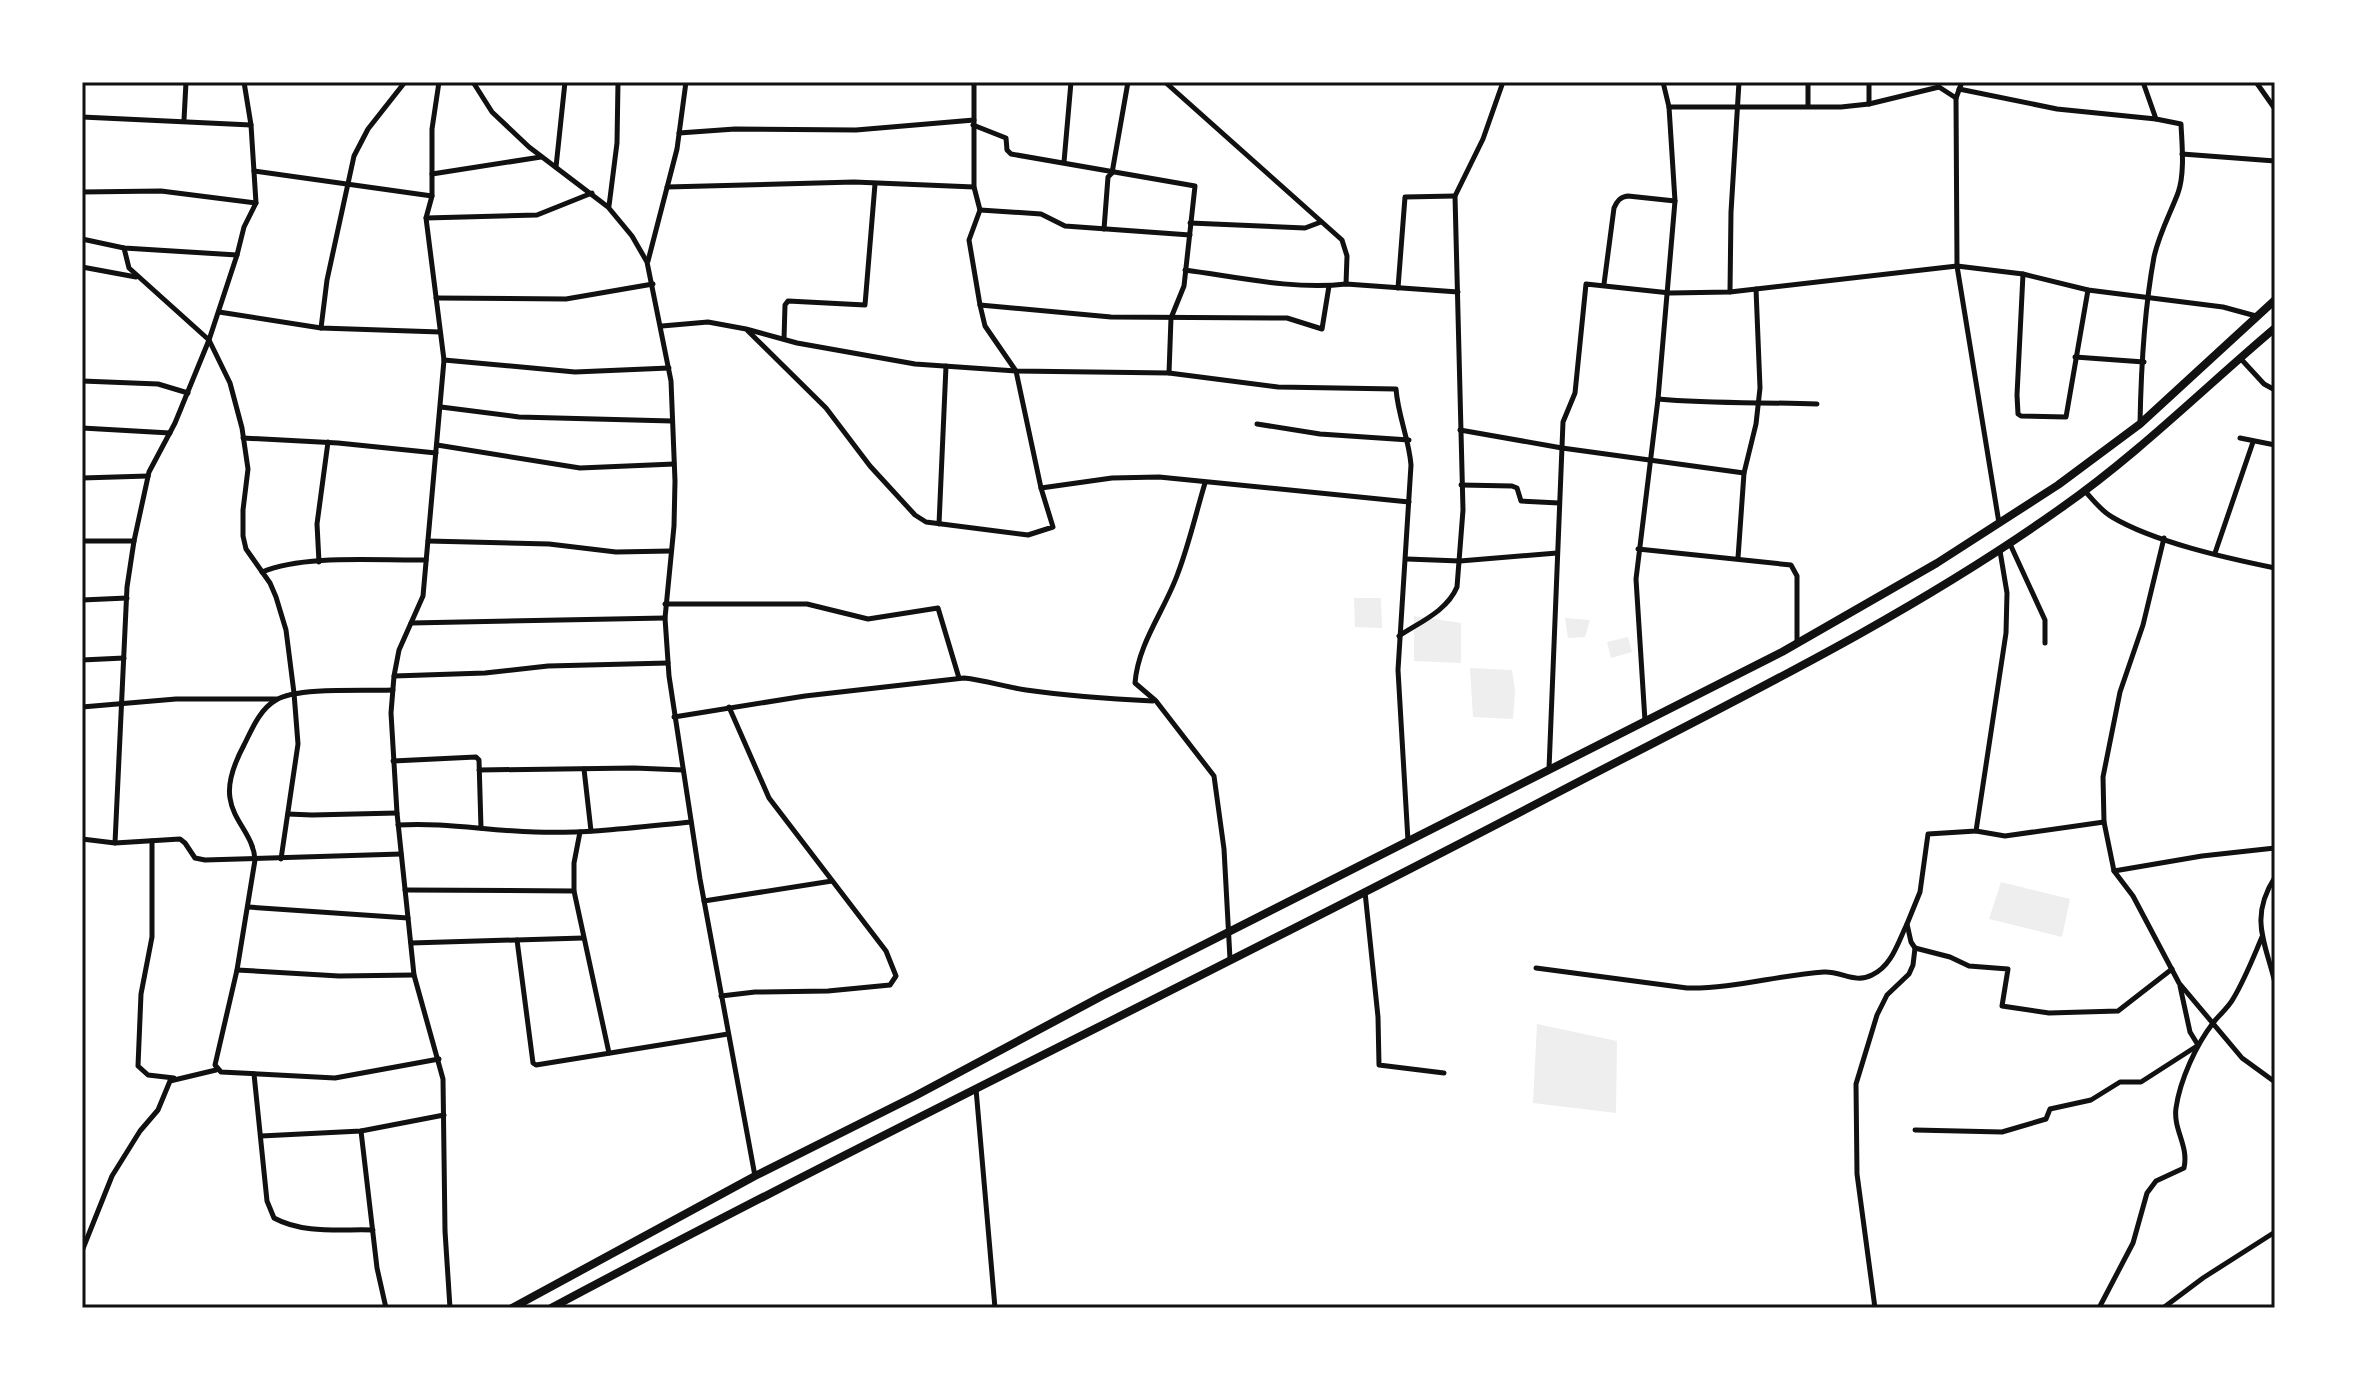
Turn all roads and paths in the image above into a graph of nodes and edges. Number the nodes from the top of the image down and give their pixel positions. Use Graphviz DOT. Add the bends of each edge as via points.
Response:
graph roads {
  1 [pos="186,82"];
  2 [pos="244,82"];
  3 [pos="405,82"];
  4 [pos="439,82"];
  5 [pos="565,82"];
  6 [pos="618,82"];
  7 [pos="686,82"];
  8 [pos="974,82"];
  9 [pos="1071,82"];
  10 [pos="1128,82"];
  11 [pos="1165,82"];
  12 [pos="1503,82"];
  13 [pos="1663,82"];
  14 [pos="1739,82"];
  15 [pos="1808,82"];
  16 [pos="1869,82"];
  17 [pos="1962,82"];
  18 [pos="2143,82"];
  19 [pos="2256,82"];
  20 [pos="475,83"];
  21 [pos="1939,84"];
  22 [pos="1959,89"];
  23 [pos="1956,98"];
  24 [pos="1869,104"];
  25 [pos="1738,106"];
  26 [pos="1808,106"];
  27 [pos="1669,107"];
  28 [pos="2275,109"];
  29 [pos="82,117"];
  30 [pos="2156,119"];
  31 [pos="184,120"];
  32 [pos="973,122"];
  33 [pos="251,125"];
  34 [pos="679,133"];
  35 [pos="2182,154"];
  36 [pos="542,156"];
  37 [pos="2275,161"];
  38 [pos="1064,162"];
  39 [pos="556,168"];
  40 [pos="254,171"];
  41 [pos="1112,173"];
  42 [pos="432,174"];
  43 [pos="347,182"];
  44 [pos="875,184"];
  45 [pos="667,187"];
  46 [pos="974,187"];
  47 [pos="82,192"];
  48 [pos="592,193"];
  49 [pos="432,196"];
  50 [pos="1455,196"];
  51 [pos="1675,201"];
  52 [pos="256,203"];
  53 [pos="608,207"];
  54 [pos="980,210"];
  55 [pos="426,218"];
  56 [pos="1321,222"];
  57 [pos="1190,223"];
  58 [pos="1104,229"];
  59 [pos="1190,235"];
  60 [pos="82,239"];
  61 [pos="124,248"];
  62 [pos="237,255"];
  63 [pos="647,262"];
  64 [pos="1957,266"];
  65 [pos="82,267"];
  66 [pos="1185,270"];
  67 [pos="2023,274"];
  68 [pos="140,278"];
  69 [pos="653,284"];
  70 [pos="1346,284"];
  71 [pos="1604,284"];
  72 [pos="1329,286"];
  73 [pos="1398,288"];
  74 [pos="1756,289"];
  75 [pos="2088,290"];
  76 [pos="1458,292"];
  77 [pos="1666,292"];
  78 [pos="1730,292"];
  79 [pos="436,298"];
  80 [pos="2147,299"];
  81 [pos="2275,300"];
  82 [pos="980,305"];
  83 [pos="219,312"];
  84 [pos="2257,316"];
  85 [pos="1171,318"];
  86 [pos="662,326"];
  87 [pos="321,328"];
  88 [pos="746,329"];
  89 [pos="2274,329"];
  90 [pos="440,332"];
  91 [pos="209,340"];
  92 [pos="784,340"];
  93 [pos="2075,357"];
  94 [pos="2240,358"];
  95 [pos="444,360"];
  96 [pos="2144,362"];
  97 [pos="946,366"];
  98 [pos="669,368"];
  99 [pos="1016,371"];
  100 [pos="1169,373"];
  101 [pos="82,381"];
  102 [pos="2275,390"];
  103 [pos="188,393"];
  104 [pos="1658,399"];
  105 [pos="1759,402"];
  106 [pos="1817,404"];
  107 [pos="441,407"];
  108 [pos="672,421"];
  109 [pos="1257,424"];
  110 [pos="2140,424"];
  111 [pos="82,428"];
  112 [pos="1460,430"];
  113 [pos="170,433"];
  114 [pos="243,438"];
  115 [pos="2240,438"];
  116 [pos="1409,440"];
  117 [pos="328,442"];
  118 [pos="2253,442"];
  119 [pos="2275,445"];
  120 [pos="1562,448"];
  121 [pos="436,449"];
  122 [pos="1652,459"];
  123 [pos="674,464"];
  124 [pos="1744,473"];
  125 [pos="148,476"];
  126 [pos="82,478"];
  127 [pos="1205,483"];
  128 [pos="1461,485"];
  129 [pos="1041,488"];
  130 [pos="2084,490"];
  131 [pos="1409,502"];
  132 [pos="1559,503"];
  133 [pos="1999,523"];
  134 [pos="939,524"];
  135 [pos="2164,538"];
  136 [pos="82,541"];
  137 [pos="134,541"];
  138 [pos="428,541"];
  139 [pos="2010,543"];
  140 [pos="1638,549"];
  141 [pos="2000,549"];
  142 [pos="671,551"];
  143 [pos="1557,553"];
  144 [pos="2215,553"];
  145 [pos="1738,558"];
  146 [pos="1407,559"];
  147 [pos="426,560"];
  148 [pos="1460,561"];
  149 [pos="319,562"];
  150 [pos="2275,568"];
  151 [pos="262,572"];
  152 [pos="127,598"];
  153 [pos="82,600"];
  154 [pos="665,604"];
  155 [pos="665,618"];
  156 [pos="410,623"];
  157 [pos="1399,636"];
  158 [pos="2045,643"];
  159 [pos="1797,644"];
  160 [pos="124,658"];
  161 [pos="82,660"];
  162 [pos="668,663"];
  163 [pos="394,676"];
  164 [pos="959,678"];
  165 [pos="393,690"];
  166 [pos="294,693"];
  167 [pos="277,699"];
  168 [pos="1156,701"];
  169 [pos="123,703"];
  170 [pos="82,707"];
  171 [pos="729,707"];
  172 [pos="674,717"];
  173 [pos="1645,722"];
  174 [pos="393,761"];
  175 [pos="584,769"];
  176 [pos="479,770"];
  177 [pos="683,770"];
  178 [pos="1549,772"];
  179 [pos="397,813"];
  180 [pos="288,814"];
  181 [pos="691,822"];
  182 [pos="2104,822"];
  183 [pos="398,825"];
  184 [pos="481,828"];
  185 [pos="591,831"];
  186 [pos="1976,831"];
  187 [pos="580,832"];
  188 [pos="82,839"];
  189 [pos="152,841"];
  190 [pos="1408,841"];
  191 [pos="115,843"];
  192 [pos="2275,848"];
  193 [pos="401,854"];
  194 [pos="281,859"];
  195 [pos="255,860"];
  196 [pos="2114,871"];
  197 [pos="2275,877"];
  198 [pos="832,881"];
  199 [pos="405,890"];
  200 [pos="574,891"];
  201 [pos="1365,892"];
  202 [pos="704,901"];
  203 [pos="248,907"];
  204 [pos="408,918"];
  205 [pos="1907,924"];
  206 [pos="1229,933"];
  207 [pos="2262,937"];
  208 [pos="583,938"];
  209 [pos="517,940"];
  210 [pos="411,943"];
  211 [pos="1915,948"];
  212 [pos="1230,960"];
  213 [pos="1536,968"];
  214 [pos="2172,969"];
  215 [pos="237,970"];
  216 [pos="414,975"];
  217 [pos="2179,983"];
  218 [pos="2275,983"];
  219 [pos="721,996"];
  220 [pos="2213,1023"];
  221 [pos="728,1034"];
  222 [pos="2198,1045"];
  223 [pos="609,1053"];
  224 [pos="439,1059"];
  225 [pos="216,1070"];
  226 [pos="1444,1073"];
  227 [pos="254,1074"];
  228 [pos="174,1078"];
  229 [pos="2275,1082"];
  230 [pos="976,1088"];
  231 [pos="444,1115"];
  232 [pos="1915,1130"];
  233 [pos="361,1131"];
  234 [pos="261,1136"];
  235 [pos="755,1176"];
  236 [pos="373,1230"];
  237 [pos="2275,1232"];
  238 [pos="82,1251"];
  239 [pos="386,1308"];
  240 [pos="450,1308"];
  241 [pos="512,1308"];
  242 [pos="551,1308"];
  243 [pos="995,1308"];
  244 [pos="1875,1308"];
  245 [pos="2099,1308"];
  246 [pos="2163,1308"];
  1 -- 31 [label="street"];
  2 -- 33 [label="street"];
  3 -- 43 [label="street" via="359,143"];
  4 -- 42 [label="street"];
  5 -- 39 [label="street"];
  6 -- 53 [label="street"];
  7 -- 34 [label="street"];
  8 -- 32 [label="street"];
  9 -- 38 [label="street"];
  10 -- 41 [label="street"];
  11 -- 56 [label="street"];
  12 -- 50 [label="street"];
  13 -- 27 [label="street"];
  14 -- 25 [label="street"];
  15 -- 26 [label="street"];
  16 -- 24 [label="street"];
  17 -- 22 [label="street"];
  18 -- 30 [label="street"];
  19 -- 28 [label="street"];
  20 -- 36 [label="street" via="492,112"];
  21 -- 23 [label="street"];
  21 -- 24 [label="street"];
  22 -- 23 [label="street"];
  22 -- 30 [label="street" via="2057,109"];
  23 -- 64 [label="street"];
  24 -- 26 [label="street"];
  25 -- 26 [label="street"];
  25 -- 27 [label="street"];
  25 -- 78 [label="street"];
  27 -- 51 [label="street"];
  29 -- 31 [label="street"];
  30 -- 35 [label="street" via="2181,124"];
  31 -- 33 [label="street"];
  32 -- 34 [label="street"];
  32 -- 38 [label="street" via="1006,138 1011,154"];
  32 -- 46 [label="street"];
  33 -- 40 [label="street"];
  34 -- 45 [label="street"];
  35 -- 37 [label="street"];
  35 -- 80 [label="street" via="2179,190 2155,253"];
  36 -- 39 [label="street"];
  36 -- 42 [label="street"];
  38 -- 41 [label="street"];
  39 -- 48 [label="street"];
  40 -- 43 [label="street"];
  40 -- 52 [label="street"];
  41 -- 57 [label="street" via="1195,186"];
  41 -- 58 [label="street"];
  42 -- 49 [label="street"];
  43 -- 49 [label="street"];
  43 -- 87 [label="street"];
  44 -- 45 [label="street"];
  44 -- 46 [label="street"];
  44 -- 92 [label="street" via="865,305 788,301"];
  45 -- 63 [label="street"];
  46 -- 54 [label="street"];
  47 -- 52 [label="street" via="161,191"];
  48 -- 53 [label="street"];
  48 -- 55 [label="street" via="537,215"];
  49 -- 55 [label="street"];
  50 -- 73 [label="street" via="1404,199"];
  50 -- 76 [label="street"];
  51 -- 71 [label="street" via="1628,196 1617,202"];
  51 -- 77 [label="street"];
  52 -- 62 [label="street"];
  53 -- 63 [label="street"];
  54 -- 58 [label="street" via="1041,214 1065,226"];
  54 -- 82 [label="street" via="969,240"];
  55 -- 79 [label="street"];
  56 -- 57 [label="street" via="1305,228"];
  56 -- 70 [label="street" via="1342,240"];
  57 -- 59 [label="street"];
  58 -- 59 [label="street"];
  59 -- 66 [label="street"];
  60 -- 61 [label="street"];
  61 -- 62 [label="street"];
  61 -- 68 [label="street" via="129,268"];
  62 -- 83 [label="street"];
  63 -- 69 [label="street"];
  64 -- 67 [label="street"];
  64 -- 74 [label="street"];
  64 -- 133 [label="street"];
  65 -- 68 [label="street"];
  66 -- 72 [label="street"];
  66 -- 85 [label="street"];
  67 -- 75 [label="street"];
  67 -- 93 [label="street" via="2018,414 2066,417"];
  68 -- 91 [label="street"];
  69 -- 79 [label="street" via="566,299"];
  69 -- 86 [label="street"];
  70 -- 72 [label="street"];
  70 -- 73 [label="street"];
  71 -- 77 [label="street"];
  71 -- 120 [label="street" via="1583,288 1575,393 1563,422"];
  72 -- 85 [label="street" via="1322,329 1287,318"];
  73 -- 76 [label="street"];
  74 -- 78 [label="street"];
  74 -- 105 [label="street"];
  75 -- 80 [label="street"];
  75 -- 93 [label="street"];
  76 -- 112 [label="street"];
  77 -- 78 [label="street"];
  77 -- 104 [label="street"];
  79 -- 90 [label="street"];
  80 -- 84 [label="street"];
  80 -- 96 [label="street"];
  81 -- 84 [label="main road"];
  82 -- 85 [label="street"];
  82 -- 99 [label="street" via="985,326"];
  83 -- 87 [label="street"];
  83 -- 91 [label="street"];
  84 -- 110 [label="main road"];
  85 -- 100 [label="street"];
  86 -- 88 [label="street" via="708,322"];
  86 -- 98 [label="street"];
  87 -- 90 [label="street"];
  88 -- 92 [label="street"];
  88 -- 134 [label="street" via="826,408 915,515"];
  89 -- 94 [label="main road"];
  90 -- 95 [label="street"];
  91 -- 103 [label="street"];
  91 -- 114 [label="street" via="230,383"];
  92 -- 97 [label="street"];
  93 -- 96 [label="street"];
  94 -- 102 [label="street"];
  94 -- 130 [label="main road"];
  95 -- 98 [label="street" via="575,372"];
  95 -- 107 [label="street"];
  96 -- 110 [label="street"];
  97 -- 99 [label="street"];
  97 -- 134 [label="street"];
  98 -- 108 [label="street"];
  99 -- 100 [label="street"];
  99 -- 129 [label="street"];
  100 -- 116 [label="street" via="1278,387 1396,389"];
  101 -- 103 [label="street" via="158,384"];
  103 -- 113 [label="street"];
  104 -- 105 [label="street"];
  104 -- 122 [label="street"];
  105 -- 106 [label="street"];
  105 -- 124 [label="street"];
  107 -- 108 [label="street" via="519,417"];
  107 -- 121 [label="street"];
  108 -- 123 [label="street"];
  109 -- 116 [label="street"];
  110 -- 133 [label="main road"];
  111 -- 113 [label="street"];
  112 -- 120 [label="street"];
  112 -- 128 [label="street"];
  113 -- 125 [label="street"];
  114 -- 117 [label="street"];
  114 -- 151 [label="street" via="248,469 243,536"];
  115 -- 118 [label="street"];
  116 -- 131 [label="street"];
  117 -- 121 [label="street"];
  117 -- 149 [label="street" via="317,524"];
  118 -- 119 [label="street"];
  118 -- 144 [label="street"];
  120 -- 122 [label="street"];
  120 -- 132 [label="street"];
  121 -- 123 [label="street" via="580,468"];
  121 -- 138 [label="street"];
  122 -- 124 [label="street"];
  122 -- 140 [label="street"];
  123 -- 142 [label="street"];
  124 -- 145 [label="street"];
  125 -- 126 [label="street"];
  125 -- 137 [label="street"];
  127 -- 129 [label="street" via="1112,478"];
  127 -- 131 [label="street"];
  127 -- 168 [label="street" via="1178,574 1136,670 1135,683"];
  128 -- 132 [label="street" via="1512,486 1521,501"];
  128 -- 148 [label="street"];
  129 -- 134 [label="street" via="1053,527 1035,534"];
  130 -- 135 [label="street" via="2109,516"];
  130 -- 139 [label="main road"];
  131 -- 146 [label="street"];
  132 -- 143 [label="street"];
  133 -- 159 [label="main road"];
  135 -- 144 [label="street"];
  135 -- 182 [label="street" via="2120,692 2103,777"];
  136 -- 137 [label="street"];
  137 -- 152 [label="street"];
  138 -- 142 [label="street"];
  138 -- 147 [label="street"];
  139 -- 141 [label="main road"];
  139 -- 158 [label="street" via="2045,620"];
  140 -- 145 [label="street"];
  140 -- 173 [label="street" via="1635,598"];
  141 -- 186 [label="street" via="2006,633"];
  141 -- 201 [label="main road" via="1835,646"];
  142 -- 154 [label="street"];
  143 -- 148 [label="street"];
  143 -- 178 [label="street"];
  144 -- 150 [label="street"];
  145 -- 159 [label="street" via="1795,568"];
  146 -- 148 [label="street"];
  146 -- 157 [label="street"];
  147 -- 149 [label="street"];
  147 -- 156 [label="street" via="423,596"];
  148 -- 157 [label="street" via="1452,598"];
  149 -- 151 [label="street"];
  151 -- 166 [label="street" via="286,630"];
  152 -- 153 [label="street"];
  152 -- 160 [label="street"];
  154 -- 155 [label="street"];
  154 -- 164 [label="street" via="807,604 868,619 938,608"];
  155 -- 156 [label="street"];
  155 -- 162 [label="street"];
  156 -- 163 [label="street"];
  157 -- 190 [label="street"];
  159 -- 173 [label="main road"];
  160 -- 161 [label="street"];
  160 -- 169 [label="street"];
  162 -- 163 [label="street"];
  162 -- 172 [label="street"];
  163 -- 165 [label="street"];
  164 -- 168 [label="street" via="1088,698"];
  164 -- 171 [label="street"];
  165 -- 166 [label="street"];
  165 -- 174 [label="street"];
  166 -- 167 [label="street"];
  166 -- 180 [label="street" via="298,744"];
  167 -- 169 [label="street"];
  167 -- 195 [label="street" via="252,728 229,788"];
  168 -- 206 [label="street" via="1214,776"];
  169 -- 170 [label="street"];
  169 -- 191 [label="street"];
  171 -- 172 [label="street"];
  171 -- 198 [label="street" via="769,798"];
  172 -- 177 [label="street"];
  173 -- 178 [label="main road"];
  174 -- 176 [label="street" via="473,756"];
  174 -- 179 [label="street"];
  175 -- 176 [label="street"];
  175 -- 177 [label="street"];
  175 -- 185 [label="street"];
  176 -- 184 [label="street"];
  177 -- 181 [label="street"];
  178 -- 190 [label="main road"];
  179 -- 180 [label="street"];
  179 -- 183 [label="street"];
  180 -- 194 [label="street"];
  181 -- 185 [label="street"];
  181 -- 202 [label="street"];
  182 -- 186 [label="street" via="2005,836"];
  182 -- 196 [label="street"];
  183 -- 184 [label="street"];
  183 -- 193 [label="street"];
  184 -- 187 [label="street"];
  185 -- 187 [label="street"];
  186 -- 205 [label="street" via="1928,834 1920,892"];
  187 -- 200 [label="street"];
  188 -- 191 [label="street"];
  189 -- 191 [label="street"];
  189 -- 195 [label="street" via="180,839 200,860"];
  189 -- 228 [label="street" via="152,937 141,994 138,1066 148,1075"];
  190 -- 206 [label="main road"];
  192 -- 196 [label="street"];
  193 -- 194 [label="street"];
  193 -- 199 [label="street"];
  194 -- 195 [label="street"];
  195 -- 203 [label="street"];
  196 -- 214 [label="street"];
  197 -- 207 [label="street" via="2259,915"];
  198 -- 202 [label="street"];
  198 -- 219 [label="street" via="886,951 894,981 828,991"];
  199 -- 200 [label="street"];
  199 -- 204 [label="street"];
  200 -- 208 [label="street"];
  201 -- 212 [label="main road"];
  201 -- 226 [label="street" via="1379,1065"];
  202 -- 219 [label="street"];
  203 -- 204 [label="street"];
  203 -- 215 [label="street"];
  204 -- 210 [label="street"];
  205 -- 211 [label="street"];
  205 -- 213 [label="street" via="1887,962 1862,978 1827,971 1687,988"];
  206 -- 212 [label="street"];
  206 -- 235 [label="main road"];
  207 -- 218 [label="street"];
  207 -- 220 [label="street" via="2231,1003"];
  208 -- 209 [label="street"];
  208 -- 223 [label="street"];
  209 -- 210 [label="street"];
  209 -- 223 [label="street" via="534,1064"];
  210 -- 216 [label="street"];
  211 -- 214 [label="street" via="1969,966 2008,969 2002,1006 2049,1013 2118,1011"];
  211 -- 244 [label="street" via="1909,974 1887,995 1877,1015 1856,1084 1857,1174"];
  212 -- 230 [label="main road"];
  214 -- 217 [label="street"];
  215 -- 216 [label="street"];
  215 -- 225 [label="street"];
  216 -- 224 [label="street"];
  217 -- 220 [label="street"];
  217 -- 222 [label="street"];
  219 -- 221 [label="street"];
  220 -- 222 [label="street"];
  220 -- 229 [label="street" via="2242,1058"];
  221 -- 223 [label="street"];
  221 -- 235 [label="street"];
  222 -- 232 [label="street" via="2141,1082 2115,1084 2091,1100 2050,1109 2046,1119 2017,1128"];
  222 -- 245 [label="street" via="2176,1110 2184,1168 2156,1181 2147,1193 2133,1243"];
  224 -- 227 [label="street" via="335,1078"];
  224 -- 231 [label="street"];
  225 -- 227 [label="street"];
  225 -- 228 [label="street"];
  227 -- 234 [label="street"];
  228 -- 238 [label="street" via="112,1176"];
  230 -- 242 [label="main road"];
  230 -- 243 [label="street"];
  231 -- 233 [label="street"];
  231 -- 240 [label="street"];
  233 -- 234 [label="street"];
  233 -- 236 [label="street"];
  234 -- 236 [label="street" via="267,1201 274,1218 307,1229"];
  235 -- 241 [label="main road"];
  236 -- 239 [label="street"];
  237 -- 246 [label="street"];
}
